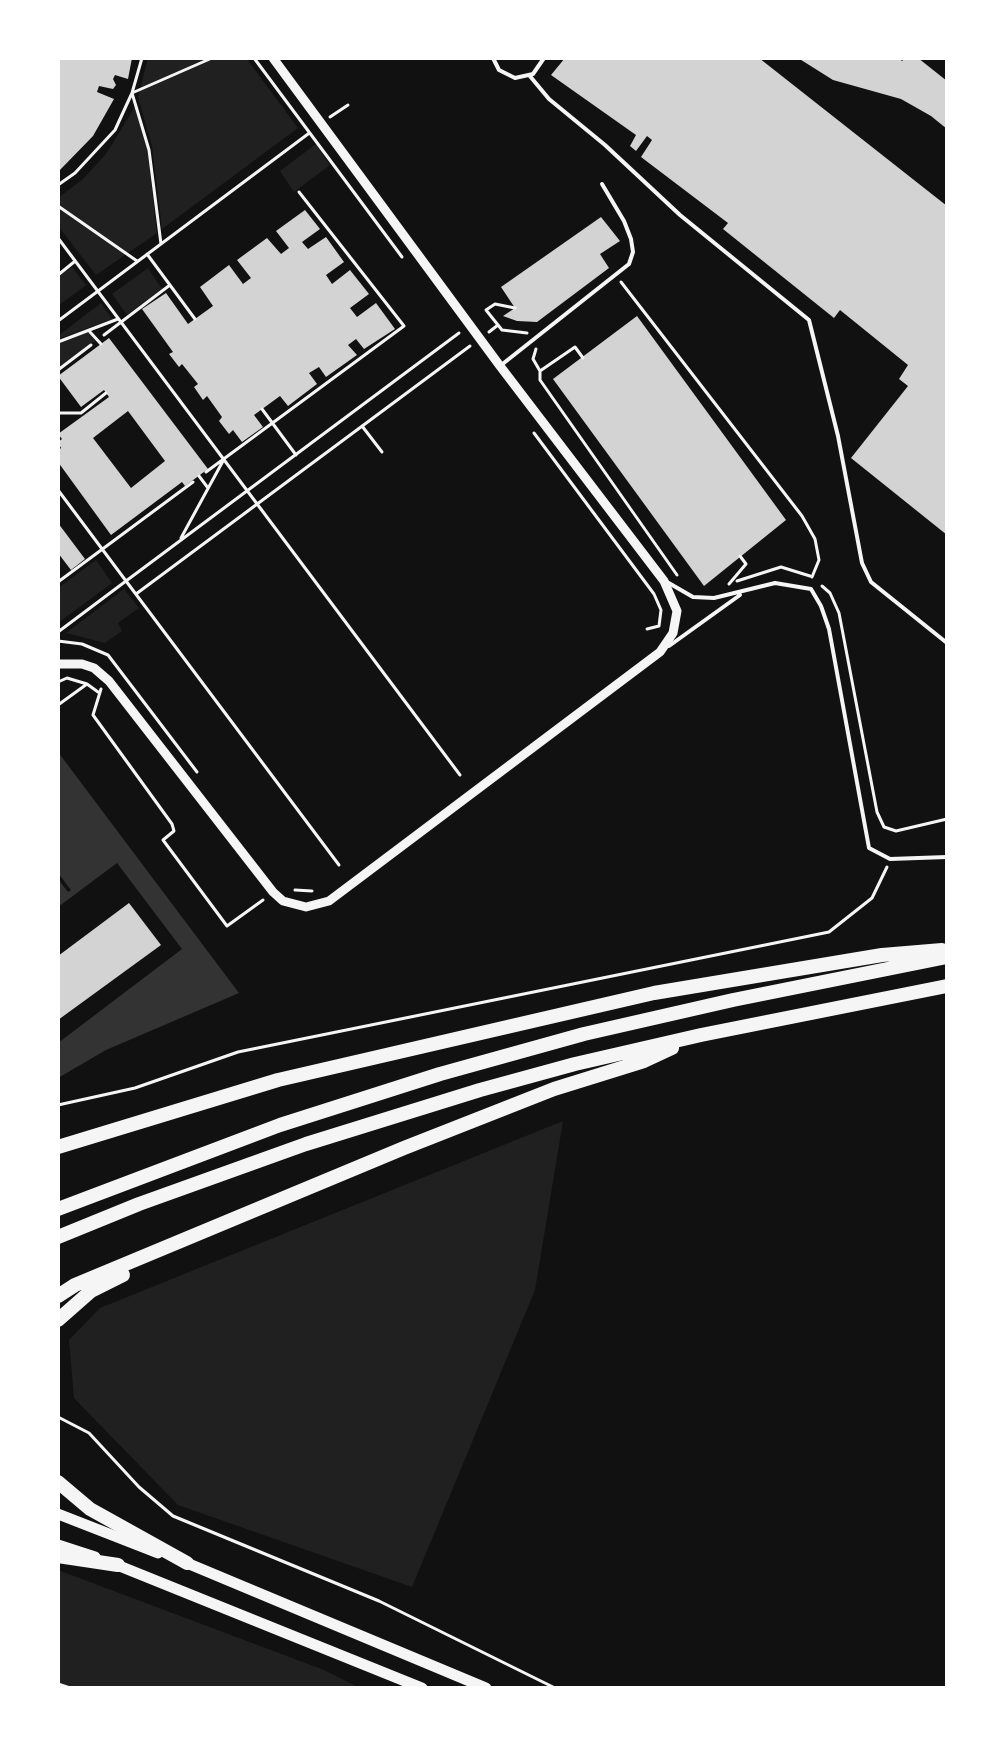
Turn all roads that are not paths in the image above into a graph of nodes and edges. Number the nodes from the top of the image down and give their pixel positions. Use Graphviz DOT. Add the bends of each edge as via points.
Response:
graph roads {
  1 [pos="273,58"];
  2 [pos="493,58"];
  3 [pos="544,58"];
  4 [pos="529,75"];
  5 [pos="602,184"];
  6 [pos="500,366"];
  7 [pos="664,581"];
  8 [pos="744,592"];
  9 [pos="947,643"];
  10 [pos="660,652"];
  11 [pos="58,664"];
  12 [pos="947,857"];
  13 [pos="947,950"];
  14 [pos="947,957"];
  15 [pos="947,986"];
  16 [pos="701,1035"];
  17 [pos="113,1129"];
  18 [pos="58,1136"];
  19 [pos="58,1146"];
  20 [pos="58,1209"];
  21 [pos="206,1233"];
  22 [pos="58,1237"];
  23 [pos="58,1296"];
  24 [pos="58,1320"];
  25 [pos="58,1482"];
  26 [pos="58,1514"];
  27 [pos="58,1545"];
  28 [pos="58,1556"];
  29 [pos="187,1563"];
  30 [pos="118,1565"];
  31 [pos="422,1688"];
  32 [pos="486,1688"];
  1 -- 6 [label="street"];
  2 -- 4 [label="lane" via="507,75"];
  3 -- 4 [label="lane"];
  4 -- 9 [label="lane" via="684,219 809,320 862,563 871,582"];
  5 -- 6 [label="lane" via="631,239 629,264"];
  6 -- 7 [label="street"];
  7 -- 8 [label="lane" via="693,597"];
  7 -- 10 [label="street" via="677,611 673,633"];
  8 -- 10 [label="lane"];
  8 -- 12 [label="lane" via="775,583 811,589 821,606 869,848 890,859"];
  10 -- 11 [label="street" via="329,901 306,907 283,901 273,892 109,681 82,664"];
  13 -- 17 [label="highway" via="882,955 654,993 278,1080"];
  14 -- 20 [label="highway" via="584,1034 440,1074 280,1125"];
  15 -- 16 [label="highway"];
  16 -- 21 [label="highway" via="644,1061 554,1089 404,1148"];
  16 -- 22 [label="highway" via="480,1090 306,1144"];
  17 -- 18 [label="highway"];
  17 -- 19 [label="highway"];
  21 -- 23 [label="highway"];
  21 -- 24 [label="highway" via="91,1291"];
  25 -- 29 [label="highway" via="90,1509"];
  26 -- 29 [label="main road"];
  27 -- 30 [label="main road"];
  28 -- 30 [label="highway"];
  29 -- 32 [label="main road"];
  30 -- 31 [label="main road"];
}
